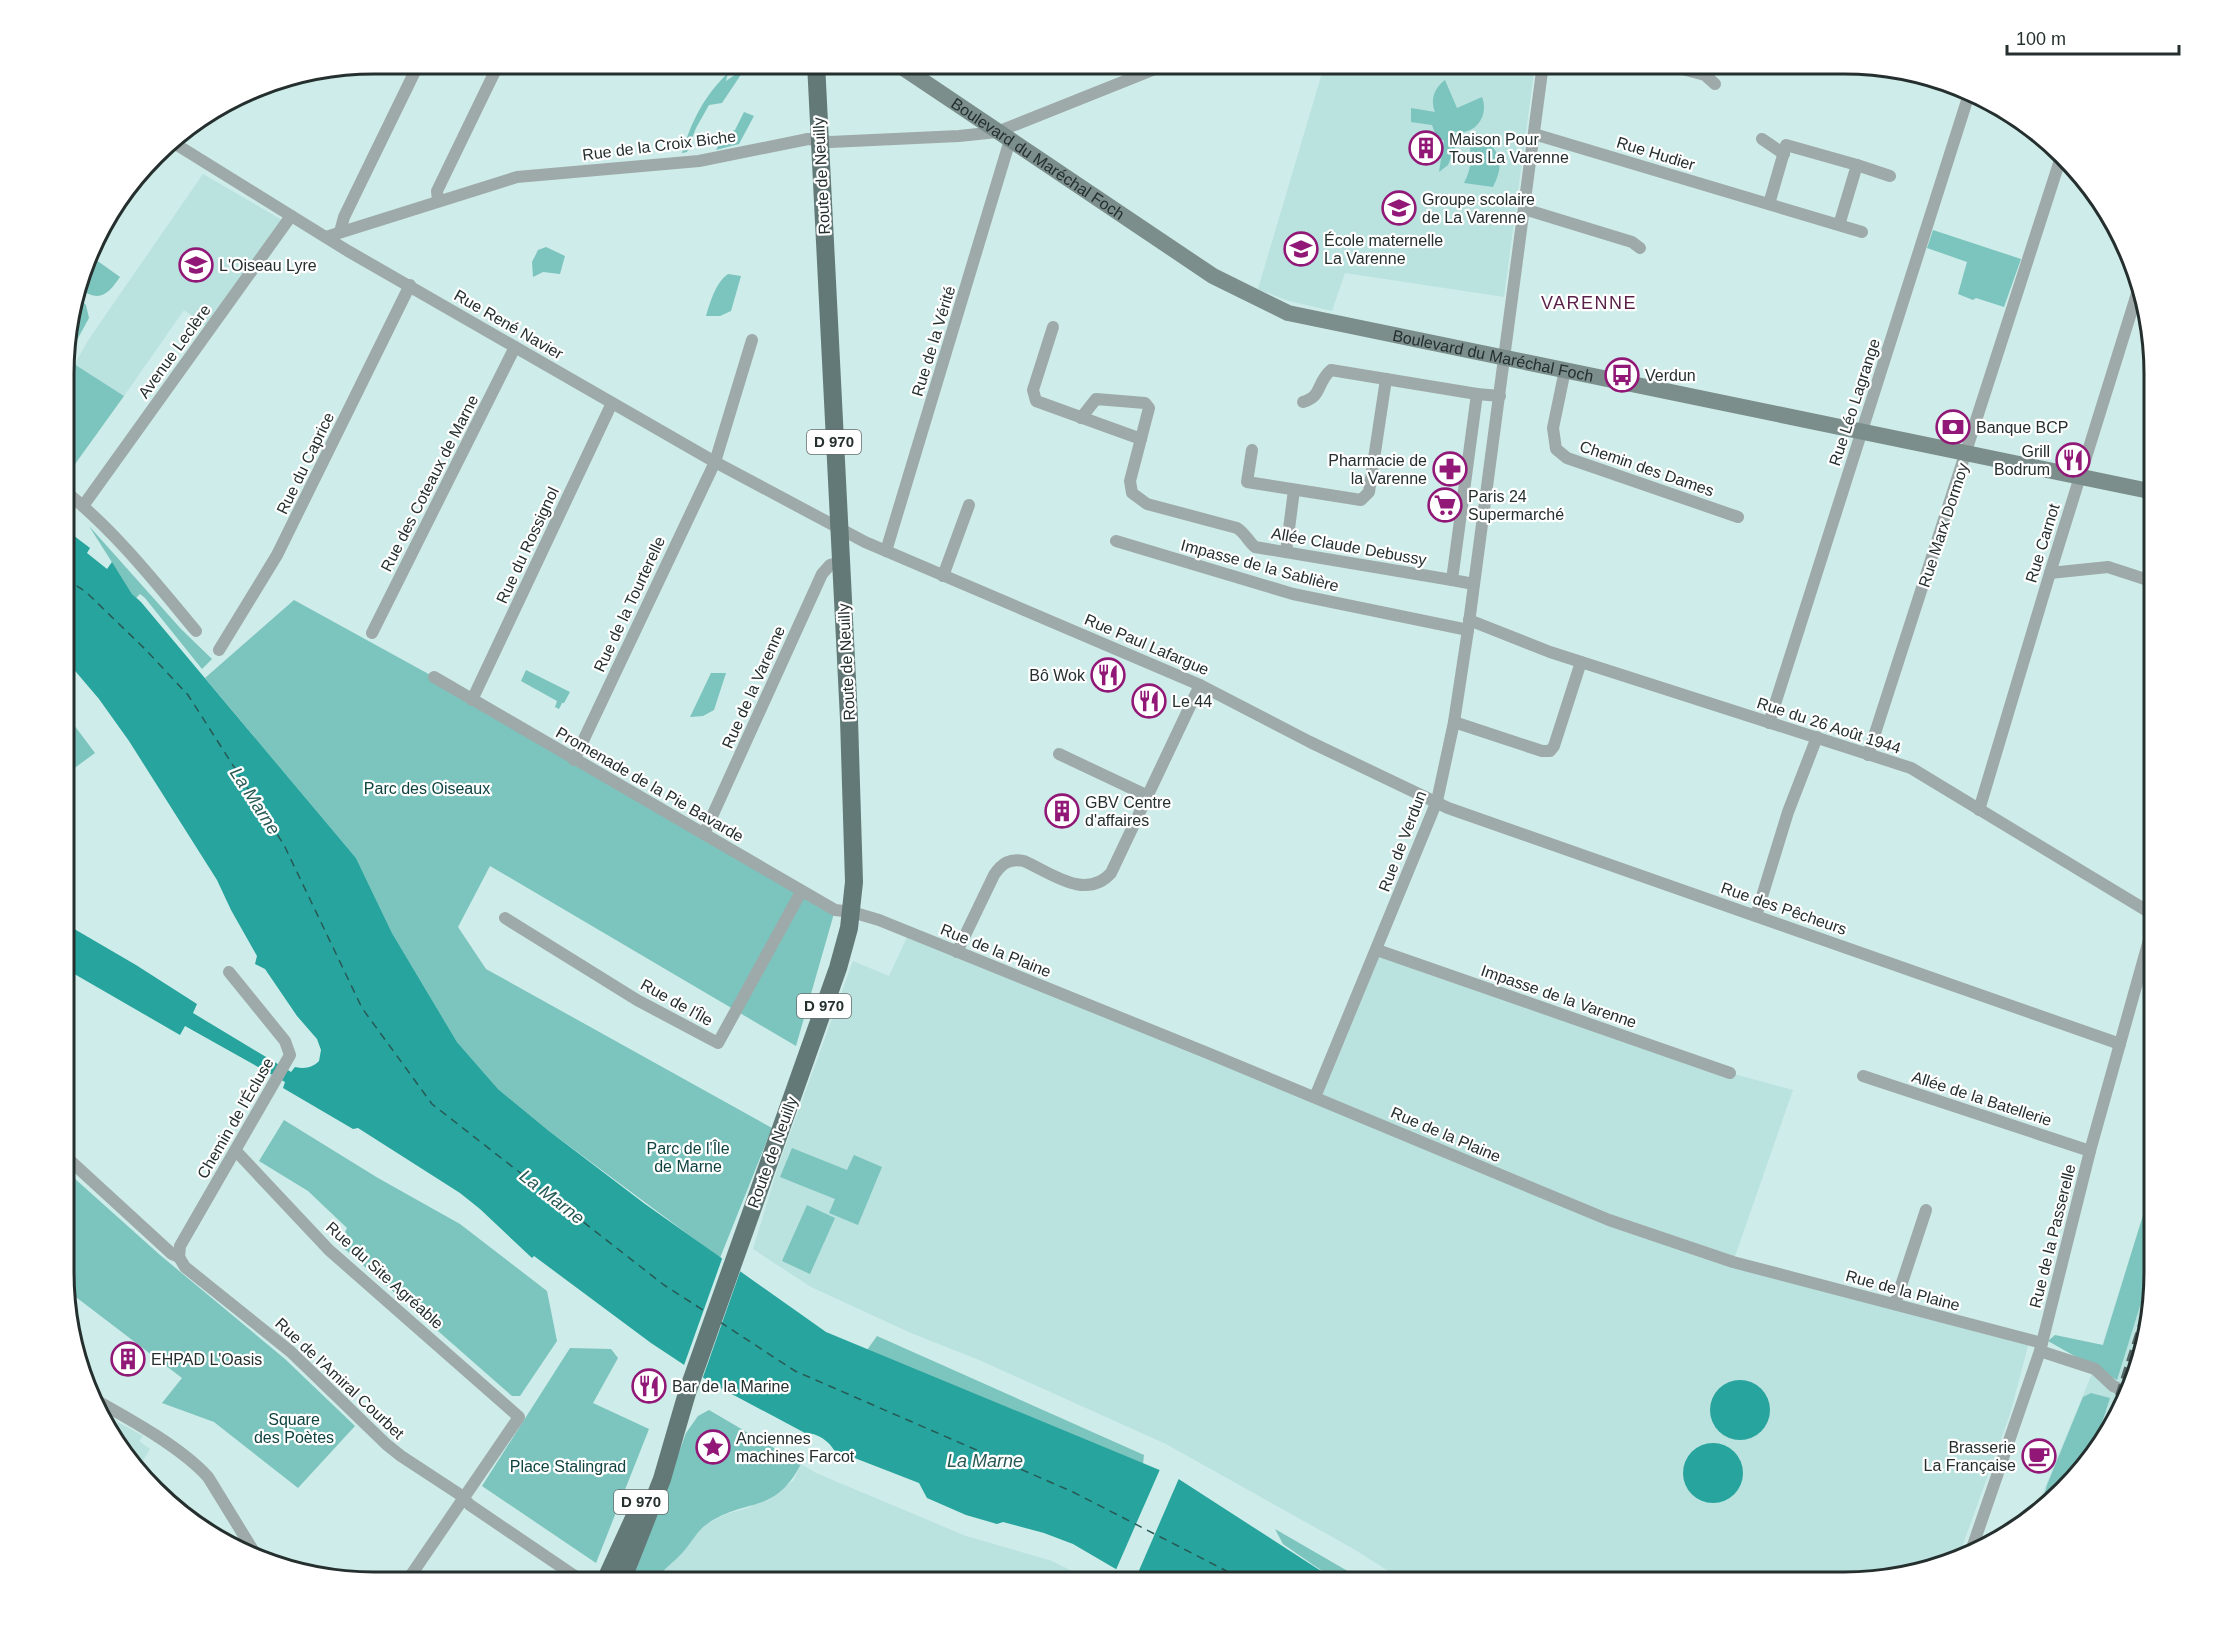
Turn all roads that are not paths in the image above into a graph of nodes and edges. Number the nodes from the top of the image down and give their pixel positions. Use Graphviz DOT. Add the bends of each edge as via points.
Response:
graph roads {
  1 [pos="414,74"];
  2 [pos="494,74"];
  3 [pos="817,74"];
  4 [pos="912,74"];
  5 [pos="1145,74"];
  6 [pos="1542,74"];
  7 [pos="1701,74"];
  8 [pos="1715,84"];
  9 [pos="1967,100"];
  10 [pos="1534,134"];
  11 [pos="1004,136"];
  12 [pos="1762,139"];
  13 [pos="820,142"];
  14 [pos="178,146"];
  15 [pos="1784,154"];
  16 [pos="2059,164"];
  17 [pos="1857,165"];
  18 [pos="1890,176"];
  19 [pos="438,201"];
  20 [pos="1769,204"];
  21 [pos="1524,209"];
  22 [pos="291,216"];
  23 [pos="1839,225"];
  24 [pos="340,232"];
  25 [pos="1862,232"];
  26 [pos="326,237"];
  27 [pos="1640,248"];
  28 [pos="410,285"];
  29 [pos="2134,302"];
  30 [pos="1053,327"];
  31 [pos="752,340"];
  32 [pos="515,347"];
  33 [pos="1505,359"];
  34 [pos="1565,370"];
  35 [pos="1386,379"];
  36 [pos="1477,394"];
  37 [pos="1500,396"];
  38 [pos="1302,402"];
  39 [pos="612,403"];
  40 [pos="1081,418"];
  41 [pos="1863,431"];
  42 [pos="1141,439"];
  43 [pos="1252,450"];
  44 [pos="1967,452"];
  45 [pos="715,462"];
  46 [pos="2080,476"];
  47 [pos="1294,490"];
  48 [pos="2144,490"];
  49 [pos="74,499"];
  50 [pos="969,505"];
  51 [pos="82,506"];
  52 [pos="1738,516"];
  53 [pos="839,528"];
  54 [pos="1116,541"];
  55 [pos="886,551"];
  56 [pos="1286,552"];
  57 [pos="840,562"];
  58 [pos="2050,573"];
  59 [pos="944,576"];
  60 [pos="2144,579"];
  61 [pos="1452,580"];
  62 [pos="1473,584"];
  63 [pos="1469,625"];
  64 [pos="196,631"];
  65 [pos="372,633"];
  66 [pos="219,650"];
  67 [pos="1581,662"];
  68 [pos="434,677"];
  69 [pos="1200,685"];
  70 [pos="472,700"];
  71 [pos="1454,722"];
  72 [pos="1769,723"];
  73 [pos="1817,737"];
  74 [pos="1059,754"];
  75 [pos="1868,755"];
  76 [pos="574,760"];
  77 [pos="1148,796"];
  78 [pos="1437,801"];
  79 [pos="1979,810"];
  80 [pos="704,834"];
  81 [pos="801,892"];
  82 [pos="2144,909"];
  83 [pos="852,912"];
  84 [pos="1756,916"];
  85 [pos="505,918"];
  86 [pos="1377,950"];
  87 [pos="957,952"];
  88 [pos="2144,958"];
  89 [pos="229,972"];
  90 [pos="2120,1044"];
  91 [pos="1730,1073"];
  92 [pos="1863,1076"];
  93 [pos="1315,1097"];
  94 [pos="236,1151"];
  95 [pos="2090,1151"];
  96 [pos="74,1164"];
  97 [pos="1926,1210"];
  98 [pos="179,1257"];
  99 [pos="1895,1304"];
  100 [pos="2041,1347"];
  101 [pos="2120,1389"];
  102 [pos="105,1405"];
  103 [pos="678,1423"];
  104 [pos="463,1498"];
  105 [pos="1974,1542"];
  106 [pos="250,1545"];
  107 [pos="412,1572"];
  108 [pos="569,1572"];
  109 [pos="608,1572"];
  110 [pos="626,1572"];
  1 -- 24 [label="street"];
  2 -- 19 [label="street" via="437,191"];
  3 -- 13 [label="main road, Route de Neuilly / D 970"];
  4 -- 11 [label="main road, Boulevard du Maréchal Foch"];
  5 -- 11 [label="street, Rue de la Croix Biche"];
  6 -- 10 [label="street, Rue de Verdun"];
  7 -- 8 [label="street"];
  9 -- 41 [label="street, Rue Léo Lagrange"];
  10 -- 20 [label="street, Rue Hudier"];
  10 -- 21 [label="street, Rue de Verdun"];
  11 -- 13 [label="street, Rue de la Croix Biche"];
  11 -- 33 [label="main road, Boulevard du Maréchal Foch" via="1212,276 1288,313"];
  11 -- 55 [label="street, Rue de la Vérité"];
  12 -- 15 [label="street"];
  13 -- 19 [label="street, Rue de la Croix Biche" via="808,139 691,162 517,177"];
  13 -- 53 [label="main road, Route de Neuilly / D 970"];
  14 -- 22 [label="street, Rue René Navier"];
  15 -- 17 [label="street" via="1786,145"];
  15 -- 20 [label="street"];
  16 -- 44 [label="street, Rue Marx Dormoy"];
  17 -- 18 [label="street"];
  17 -- 23 [label="street"];
  19 -- 24 [label="street, Rue de la Croix Biche"];
  20 -- 23 [label="street, Rue Hudier"];
  21 -- 27 [label="street" via="1632,242"];
  21 -- 33 [label="street, Rue de Verdun"];
  22 -- 26 [label="street, Rue René Navier"];
  22 -- 51 [label="street, Avenue Leclère"];
  23 -- 25 [label="street, Rue Hudier"];
  24 -- 26 [label="street, Rue de la Croix Biche"];
  26 -- 28 [label="street, Rue René Navier"];
  28 -- 32 [label="street, Rue René Navier"];
  28 -- 66 [label="street, Rue du Caprice" via="277,555"];
  29 -- 46 [label="street, Rue Carnot"];
  30 -- 40 [label="street" via="1033,395 1044,405"];
  31 -- 45 [label="street, Rue de la Tourterelle"];
  32 -- 39 [label="street, Rue René Navier"];
  32 -- 65 [label="street, Rue des Coteaux de Marne"];
  33 -- 34 [label="main road, Boulevard du Maréchal Foch"];
  33 -- 37 [label="street, Rue de Verdun"];
  34 -- 41 [label="main road, Boulevard du Maréchal Foch"];
  34 -- 52 [label="street, Chemin des Dames" via="1553,428 1557,449 1567,458"];
  35 -- 36 [label="street"];
  35 -- 38 [label="street" via="1331,370 1322,378 1313,399"];
  35 -- 47 [label="street" via="1368,492 1361,500"];
  36 -- 37 [label="street"];
  36 -- 61 [label="street"];
  37 -- 62 [label="street, Rue de Verdun"];
  39 -- 45 [label="street, Rue René Navier"];
  39 -- 70 [label="street, Rue du Rossignol"];
  40 -- 42 [label="street"];
  40 -- 42 [label="street, Allée Claude Debussy" via="1096,399 1146,403 1149,408"];
  41 -- 44 [label="main road, Boulevard du Maréchal Foch"];
  41 -- 72 [label="street, Rue Léo Lagrange"];
  42 -- 56 [label="street, Allée Claude Debussy" via="1130,481 1132,493 1147,504 1237,528 1255,547"];
  43 -- 47 [label="street" via="1247,482"];
  44 -- 46 [label="main road, Boulevard du Maréchal Foch"];
  44 -- 75 [label="street, Rue Marx Dormoy"];
  45 -- 53 [label="street, Rue René Navier"];
  45 -- 76 [label="street, Rue de la Tourterelle"];
  46 -- 48 [label="main road, Boulevard du Maréchal Foch"];
  46 -- 58 [label="street, Rue Carnot"];
  47 -- 56 [label="street"];
  49 -- 51 [label="street"];
  50 -- 59 [label="street"];
  51 -- 64 [label="street" via="146,569"];
  53 -- 55 [label="street, Rue Paul Lafargue"];
  53 -- 57 [label="main road, Route de Neuilly / D 970"];
  54 -- 63 [label="street, Impasse de la Sablière" via="1293,594"];
  55 -- 59 [label="street, Rue Paul Lafargue"];
  56 -- 61 [label="street, Allée Claude Debussy"];
  57 -- 80 [label="street, Rue de la Varenne" via="830,565 822,574"];
  57 -- 83 [label="main road, Route de Neuilly / D 970" via="849,719"];
  58 -- 60 [label="street" via="2108,567"];
  58 -- 79 [label="street, Rue Carnot"];
  59 -- 69 [label="street, Rue Paul Lafargue"];
  61 -- 62 [label="street"];
  62 -- 63 [label="street, Rue de Verdun"];
  63 -- 67 [label="street, Rue du 26 Août 1944"];
  63 -- 71 [label="street, Rue de Verdun"];
  67 -- 71 [label="street" via="1550,751"];
  67 -- 72 [label="street, Rue du 26 Août 1944"];
  68 -- 70 [label="street, Promenade de la Pie Bavarde"];
  69 -- 77 [label="street"];
  69 -- 78 [label="street, Rue Paul Lafargue"];
  70 -- 76 [label="street, Promenade de la Pie Bavarde"];
  71 -- 78 [label="street, Rue de Verdun"];
  72 -- 73 [label="street, Rue du 26 Août 1944"];
  73 -- 75 [label="street, Rue du 26 Août 1944"];
  73 -- 84 [label="street" via="1788,812"];
  74 -- 77 [label="street"];
  75 -- 79 [label="street, Rue du 26 Août 1944" via="1911,768"];
  76 -- 80 [label="street, Promenade de la Pie Bavarde"];
  77 -- 87 [label="street" via="1111,873 1096,885 1076,885 1024,861 1007,861 1000,867"];
  78 -- 84 [label="street, Rue des Pêcheurs"];
  78 -- 86 [label="street, Rue de Verdun"];
  79 -- 82 [label="street, Rue du 26 Août 1944"];
  80 -- 81 [label="street, Promenade de la Pie Bavarde"];
  81 -- 83 [label="street, Promenade de la Pie Bavarde" via="835,910"];
  81 -- 85 [label="street, Rue de l'Île" via="718,1043 637,1000"];
  83 -- 87 [label="street, Rue de la Plaine"];
  83 -- 103 [label="main road, Route de Neuilly / D 970" via="838,969"];
  84 -- 90 [label="street, Rue des Pêcheurs"];
  86 -- 91 [label="street, Impasse de la Varenne"];
  86 -- 93 [label="street, Rue de Verdun"];
  87 -- 93 [label="street, Rue de la Plaine"];
  88 -- 90 [label="street, Rue de la Passerelle"];
  89 -- 94 [label="street, Chemin de l'Écluse" via="288,1046 290,1054"];
  90 -- 95 [label="street, Rue de la Passerelle"];
  92 -- 95 [label="street, Allée de la Batellerie"];
  93 -- 99 [label="street, Rue de la Plaine" via="1610,1220 1733,1262"];
  94 -- 98 [label="street, Chemin de l'Écluse" via="180,1246"];
  94 -- 104 [label="street, Rue du Site Agréable" via="329,1250 519,1417"];
  95 -- 100 [label="street, Rue de la Passerelle"];
  96 -- 98 [label="street, Rue de l'Amiral Courbet"];
  97 -- 99 [label="street"];
  98 -- 104 [label="street, Rue de l'Amiral Courbet" via="185,1267 291,1352 401,1456"];
  99 -- 100 [label="street, Rue de la Plaine"];
  100 -- 101 [label="street, Rue de la Plaine" via="2095,1369"];
  100 -- 105 [label="street, Rue de la Passerelle"];
  102 -- 106 [label="street" via="199,1467"];
  103 -- 109 [label="main road, D 970"];
  103 -- 110 [label="main road, D 970" via="662,1479"];
  104 -- 107 [label="street"];
  104 -- 108 [label="street, Rue de l'Amiral Courbet"];
}
